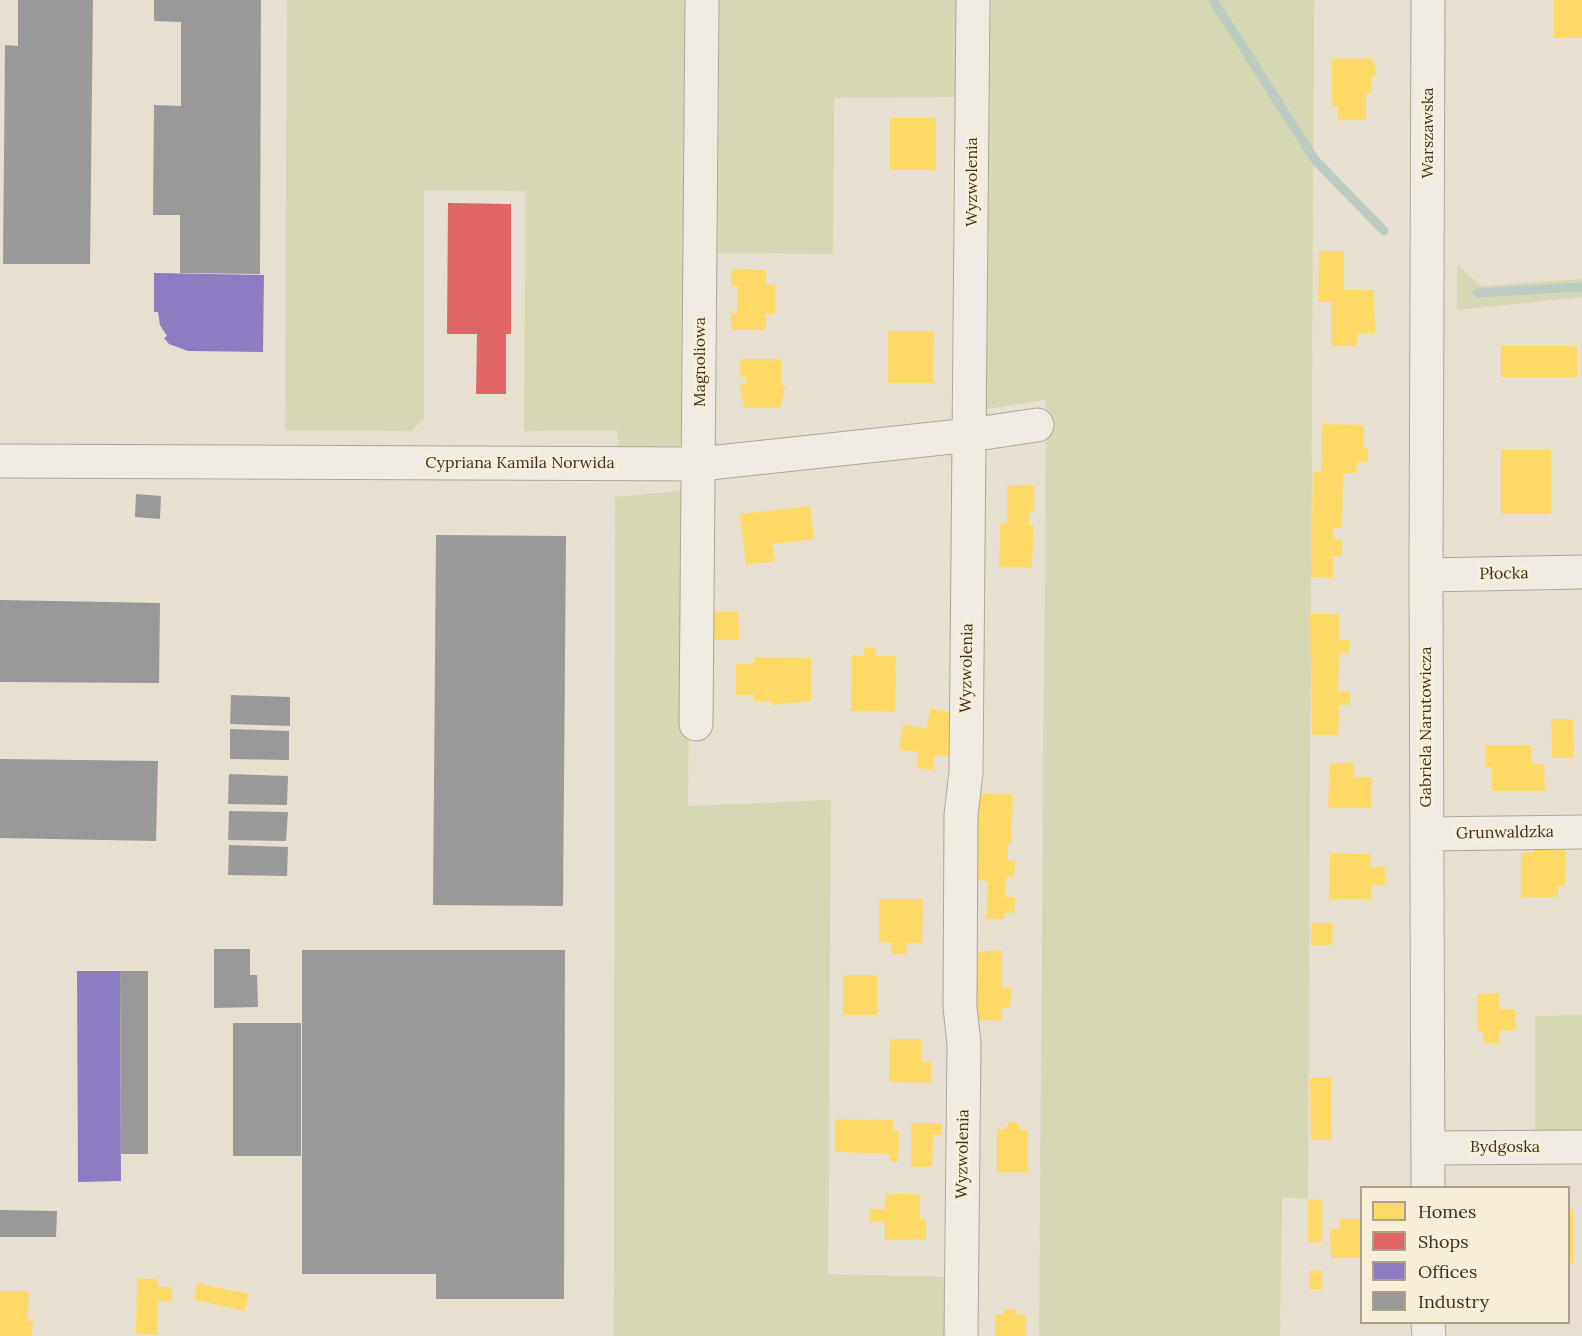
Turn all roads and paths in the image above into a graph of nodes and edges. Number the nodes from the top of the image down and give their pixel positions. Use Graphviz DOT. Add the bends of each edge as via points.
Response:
graph roads {
  1 [pos="702,0"];
  2 [pos="973,0"];
  3 [pos="1428,0"];
  4 [pos="1428,267"];
  5 [pos="1037,425"];
  6 [pos="970,435"];
  7 [pos="0,461"];
  8 [pos="700,464"];
  9 [pos="1582,572"];
  10 [pos="1426,575"];
  11 [pos="696,724"];
  12 [pos="1582,832"];
  13 [pos="1427,834"];
  14 [pos="1582,1147"];
  15 [pos="1428,1148"];
  16 [pos="1428,1186"];
  17 [pos="961,1336"];
  1 -- 8 [label="street, Magnoliowa"];
  2 -- 6 [label="street, Wyzwolenia"];
  3 -- 4 [label="street, Warszawska"];
  4 -- 10 [label="street, Gabriela Narutowicza"];
  5 -- 6 [label="street, Cypriana Kamila Norwida"];
  6 -- 8 [label="street, Cypriana Kamila Norwida"];
  6 -- 17 [label="street, Wyzwolenia" via="966,772 961,815"];
  7 -- 8 [label="street, Cypriana Kamila Norwida"];
  8 -- 11 [label="street, Magnoliowa"];
  9 -- 10 [label="street, Płocka"];
  10 -- 13 [label="street, Gabriela Narutowicza"];
  12 -- 13 [label="street, Grunwaldzka"];
  13 -- 15 [label="street, Gabriela Narutowicza"];
  14 -- 15 [label="street, Bydgoska"];
  15 -- 16 [label="street, Gabriela Narutowicza"];
}
